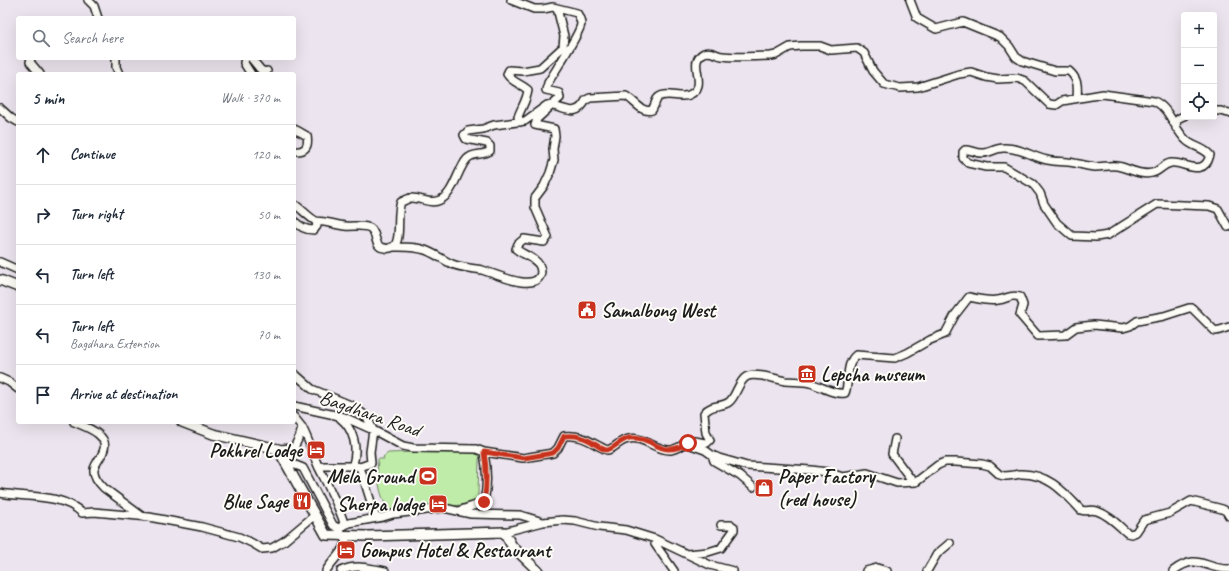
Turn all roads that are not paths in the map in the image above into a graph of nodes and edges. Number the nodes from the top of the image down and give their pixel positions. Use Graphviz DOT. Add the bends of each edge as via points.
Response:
graph roads {
  1 [pos="88,0"];
  2 [pos="511,0"];
  3 [pos="910,0"];
  4 [pos="557,8"];
  5 [pos="97,16"];
  6 [pos="30,60"];
  7 [pos="116,60"];
  8 [pos="245,60"];
  9 [pos="253,60"];
  10 [pos="267,71"];
  11 [pos="38,72"];
  12 [pos="118,72"];
  13 [pos="250,72"];
  14 [pos="264,72"];
  15 [pos="264,72"];
  16 [pos="1077,98"];
  17 [pos="551,105"];
  18 [pos="0,108"];
  19 [pos="1217,111"];
  20 [pos="1229,113"];
  21 [pos="1181,117"];
  22 [pos="16,121"];
  23 [pos="520,122"];
  24 [pos="1176,128"];
  25 [pos="296,130"];
  26 [pos="296,151"];
  27 [pos="296,206"];
  28 [pos="316,222"];
  29 [pos="296,223"];
  30 [pos="1228,227"];
  31 [pos="391,247"];
  32 [pos="0,262"];
  33 [pos="16,269"];
  34 [pos="0,280"];
  35 [pos="16,286"];
  36 [pos="1229,327"];
  37 [pos="296,375"];
  38 [pos="0,378"];
  39 [pos="16,387"];
  40 [pos="296,406"];
  41 [pos="335,415"];
  42 [pos="296,420"];
  43 [pos="79,424"];
  44 [pos="187,424"];
  45 [pos="302,427"];
  46 [pos="373,430"];
  47 [pos="895,439"];
  48 [pos="685,445"];
  49 [pos="278,449"];
  50 [pos="484,452"];
  51 [pos="712,455"];
  52 [pos="285,461"];
  53 [pos="352,466"];
  54 [pos="319,467"];
  55 [pos="360,467"];
  56 [pos="913,482"];
  57 [pos="754,487"];
  58 [pos="0,493"];
  59 [pos="459,512"];
  60 [pos="315,515"];
  61 [pos="1229,516"];
  62 [pos="143,517"];
  63 [pos="376,518"];
  64 [pos="543,522"];
  65 [pos="721,525"];
  66 [pos="342,532"];
  67 [pos="504,532"];
  68 [pos="950,543"];
  69 [pos="655,544"];
  70 [pos="687,554"];
  71 [pos="1229,569"];
  72 [pos="327,571"];
  73 [pos="341,571"];
  74 [pos="385,571"];
  75 [pos="538,571"];
  76 [pos="674,571"];
  77 [pos="733,571"];
  78 [pos="866,571"];
  79 [pos="887,571"];
  80 [pos="927,571"];
  81 [pos="1173,571"];
  1 -- 5 [label="street" via="94,6"];
  2 -- 4 [label="street" via="534,9"];
  3 -- 16 [label="street" via="916,18 936,29 964,22 1000,37 1022,61 1055,71 1069,71 1076,78"];
  4 -- 17 [label="street" via="577,13 581,19 581,26 548,82 546,90 559,93 560,98"];
  4 -- 23 [label="street" via="564,36 563,47 540,68 509,70 507,74 511,80 528,90 518,117"];
  6 -- 11 [label="street"];
  7 -- 12 [label="street"];
  8 -- 13 [label="street"];
  9 -- 14 [label="street"];
  10 -- 15 [label="street"];
  16 -- 17 [label="street" via="1056,105 1050,104 1025,81 1017,78 986,77 971,72 918,86 900,88 884,84 873,71 864,53 857,48 831,50 820,46 801,46 771,56 721,56 706,52 697,63 700,81 694,91 684,96 661,96 648,112 626,96 590,98 578,110 567,111"];
  16 -- 24 [label="street" via="1104,94 1154,101 1161,105"];
  17 -- 23 [label="street"];
  17 -- 31 [label="street" via="536,119 536,125 554,129 555,136 554,160 544,186 536,198 535,207 548,237 544,242 524,239 516,249 541,268 541,275 537,280 532,282 508,279 453,264 426,250"];
  18 -- 22 [label="street"];
  19 -- 20 [label="street"];
  21 -- 24 [label="street" via="1176,122"];
  23 -- 31 [label="street" via="466,132 466,139 487,143 490,151 468,157 449,192 439,201 410,198 401,202 398,240 395,246"];
  24 -- 30 [label="street" via="1190,143 1206,150 1210,155 1205,164 1190,168 1172,163 1153,173 1143,173 1112,165 1095,167 1047,160 1014,148 994,149 985,154 970,149 963,152 963,158 975,165 1004,167 1033,184 1057,223 1072,236 1096,238 1108,235 1157,204 1209,206 1218,209"];
  25 -- 26 [label="street" via="307,136 308,143 306,148"];
  27 -- 28 [label="street"];
  28 -- 29 [label="street" via="314,230 302,228"];
  28 -- 31 [label="street" via="364,226 373,232 380,248"];
  32 -- 33 [label="street"];
  34 -- 35 [label="main road"];
  36 -- 48 [label="street" via="1215,331 1189,308 1137,321 1123,328 1094,325 1076,327 1065,335 1038,336 1020,315 1023,305 1020,297 1012,295 998,300 985,300 969,297 945,334 895,358 856,355 852,358 845,393 838,394 798,381 760,376 744,378 727,404 709,407 704,413 706,433 710,440 707,443 694,441"];
  37 -- 46 [label="street" via="312,389 358,408 367,417"];
  38 -- 39 [label="street"];
  40 -- 41 [label="street, Bagdhara Road"];
  41 -- 46 [label="street, Bagdhara Road"];
  41 -- 53 [label="street" via="346,423 352,433 356,456"];
  42 -- 45 [label="street"];
  43 -- 62 [label="street" via="101,436 104,442 104,450 94,469 98,483"];
  44 -- 49 [label="main road" via="213,434"];
  45 -- 49 [label="street" via="294,448"];
  45 -- 54 [label="street"];
  46 -- 50 [label="street, Bagdhara Road" via="403,446 413,448 461,448"];
  46 -- 55 [label="street" via="371,463"];
  47 -- 56 [label="street" via="892,454"];
  48 -- 50 [label="street, Bagdhara Road" via="671,450 630,438 607,450 573,435 564,436 553,453 524,458"];
  48 -- 51 [label="street" via="697,447"];
  49 -- 52 [label="main road"];
  50 -- 59 [label="street" via="484,502 466,507"];
  51 -- 56 [label="street" via="753,467 811,470 843,477 867,473 897,483"];
  51 -- 57 [label="street" via="714,461"];
  52 -- 60 [label="main road"];
  52 -- 66 [label="street" via="302,468 332,525"];
  53 -- 54 [label="street"];
  53 -- 55 [label="street"];
  54 -- 66 [label="street" via="342,516"];
  55 -- 63 [label="street"];
  56 -- 61 [label="street" via="945,462 982,464 990,466 1004,476 1029,475 1045,478 1060,488 1081,510 1101,512 1131,534 1136,532 1144,520 1170,513 1191,501 1222,509"];
  58 -- 62 [label="street" via="52,499 75,506 82,513"];
  59 -- 63 [label="street" via="444,508"];
  59 -- 64 [label="street" via="520,515"];
  60 -- 62 [label="street" via="278,545 262,549 239,537 202,527"];
  60 -- 66 [label="main road" via="326,535"];
  63 -- 66 [label="street" via="348,523"];
  64 -- 67 [label="street"];
  64 -- 70 [label="street" via="563,520 626,530 655,539"];
  65 -- 70 [label="street" via="731,525 734,530 720,548"];
  66 -- 67 [label="main road"];
  66 -- 72 [label="street" via="346,543"];
  67 -- 75 [label="main road" via="512,546"];
  68 -- 80 [label="street" via="937,554"];
  69 -- 76 [label="street"];
  70 -- 77 [label="street" via="710,565"];
  71 -- 81 [label="street" via="1195,561"];
  73 -- 74 [label="street" via="362,567"];
  78 -- 79 [label="street" via="877,568"];
}
